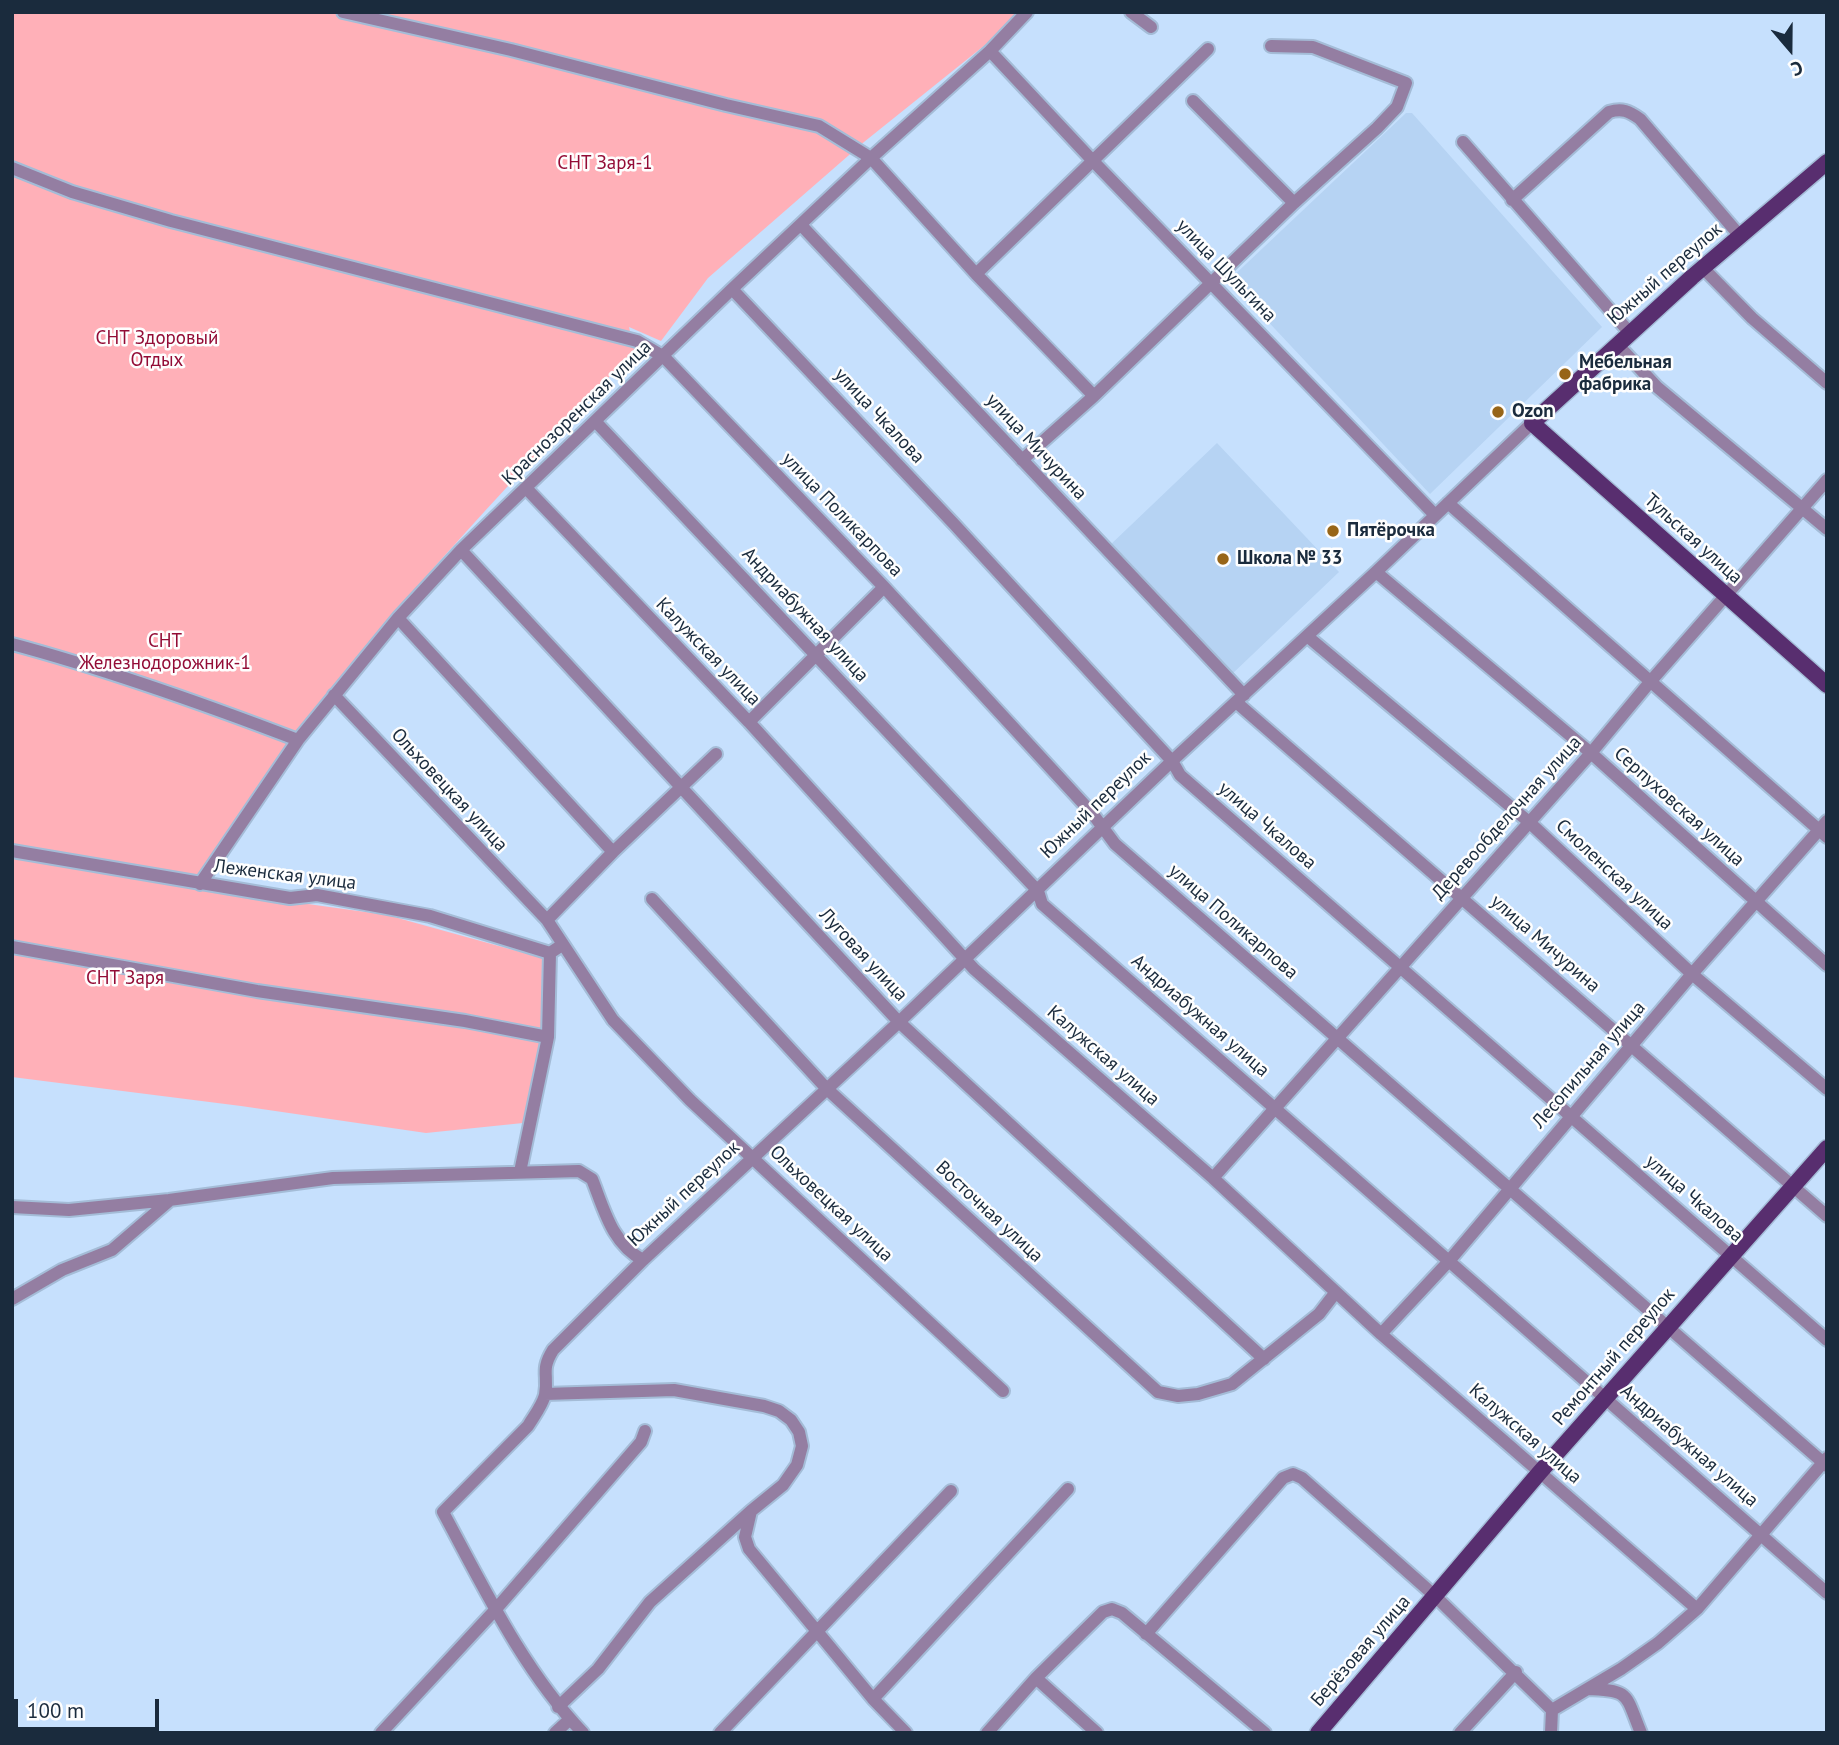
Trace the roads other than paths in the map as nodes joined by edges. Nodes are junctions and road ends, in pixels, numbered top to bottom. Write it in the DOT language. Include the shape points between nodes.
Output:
graph roads {
  1 [pos="343,12"];
  2 [pos="1027,12"];
  3 [pos="1132,12"];
  4 [pos="1151,27"];
  5 [pos="1271,46"];
  6 [pos="1208,49"];
  7 [pos="990,51"];
  8 [pos="1193,101"];
  9 [pos="1463,142"];
  10 [pos="871,158"];
  11 [pos="1091,160"];
  12 [pos="1827,162"];
  13 [pos="12,168"];
  14 [pos="1512,200"];
  15 [pos="1294,203"];
  16 [pos="801,225"];
  17 [pos="1740,236"];
  18 [pos="1703,268"];
  19 [pos="976,274"];
  20 [pos="1212,284"];
  21 [pos="732,289"];
  22 [pos="1630,332"];
  23 [pos="1617,344"];
  24 [pos="664,357"];
  25 [pos="1827,383"];
  26 [pos="1094,396"];
  27 [pos="595,421"];
  28 [pos="1532,423"];
  29 [pos="1022,460"];
  30 [pos="1827,480"];
  31 [pos="526,488"];
  32 [pos="1448,503"];
  33 [pos="1802,508"];
  34 [pos="1435,515"];
  35 [pos="1827,529"];
  36 [pos="461,550"];
  37 [pos="1377,572"];
  38 [pos="884,587"];
  39 [pos="1725,597"];
  40 [pos="398,618"];
  41 [pos="1307,636"];
  42 [pos="12,644"];
  43 [pos="817,656"];
  44 [pos="1650,682"];
  45 [pos="1827,685"];
  46 [pos="334,695"];
  47 [pos="1240,698"];
  48 [pos="749,722"];
  49 [pos="298,740"];
  50 [pos="716,754"];
  51 [pos="1591,754"];
  52 [pos="1172,761"];
  53 [pos="682,787"];
  54 [pos="1530,822"];
  55 [pos="1102,828"];
  56 [pos="1824,830"];
  57 [pos="12,851"];
  58 [pos="612,852"];
  59 [pos="200,884"];
  60 [pos="1038,891"];
  61 [pos="1462,897"];
  62 [pos="652,899"];
  63 [pos="1755,901"];
  64 [pos="547,920"];
  65 [pos="562,945"];
  66 [pos="12,947"];
  67 [pos="550,953"];
  68 [pos="965,960"];
  69 [pos="1827,965"];
  70 [pos="1401,969"];
  71 [pos="1692,974"];
  72 [pos="899,1022"];
  73 [pos="548,1037"];
  74 [pos="1339,1039"];
  75 [pos="1632,1045"];
  76 [pos="827,1089"];
  77 [pos="1827,1089"];
  78 [pos="1276,1108"];
  79 [pos="1569,1117"];
  80 [pos="1827,1148"];
  81 [pos="753,1159"];
  82 [pos="520,1172"];
  83 [pos="1213,1178"];
  84 [pos="1792,1185"];
  85 [pos="1509,1188"];
  86 [pos="169,1200"];
  87 [pos="12,1207"];
  88 [pos="1827,1216"];
  89 [pos="1731,1256"];
  90 [pos="643,1260"];
  91 [pos="1449,1261"];
  92 [pos="1336,1292"];
  93 [pos="12,1299"];
  94 [pos="1667,1327"];
  95 [pos="1381,1334"];
  96 [pos="1827,1340"];
  97 [pos="1264,1359"];
  98 [pos="1003,1391"];
  99 [pos="545,1394"];
  100 [pos="1605,1398"];
  101 [pos="645,1431"];
  102 [pos="1826,1462"];
  103 [pos="1541,1472"];
  104 [pos="1069,1489"];
  105 [pos="951,1491"];
  106 [pos="751,1511"];
  107 [pos="1760,1533"];
  108 [pos="1827,1594"];
  109 [pos="1436,1596"];
  110 [pos="496,1609"];
  111 [pos="1697,1609"];
  112 [pos="817,1631"];
  113 [pos="1146,1634"];
  114 [pos="1516,1672"];
  115 [pos="1036,1678"];
  116 [pos="1585,1689"];
  117 [pos="873,1699"];
  118 [pos="558,1707"];
  119 [pos="1552,1710"];
  120 [pos="570,1719"];
  121 [pos="381,1733"];
  122 [pos="555,1733"];
  123 [pos="583,1733"];
  124 [pos="720,1733"];
  125 [pos="906,1733"];
  126 [pos="987,1733"];
  127 [pos="1097,1733"];
  128 [pos="1265,1733"];
  129 [pos="1318,1733"];
  130 [pos="1460,1733"];
  131 [pos="1551,1733"];
  132 [pos="1641,1733"];
  1 -- 10 [label="street" via="819,126"];
  2 -- 7 [label="street, Краснозоренская улица"];
  3 -- 4 [label="street"];
  5 -- 15 [label="street" via="1313,47 1406,83 1397,107"];
  6 -- 11 [label="street"];
  7 -- 10 [label="street, Краснозоренская улица"];
  7 -- 11 [label="street, улица Шульгина"];
  8 -- 15 [label="street"];
  9 -- 14 [label="street"];
  10 -- 16 [label="street, Краснозоренская улица"];
  10 -- 19 [label="street"];
  11 -- 19 [label="street"];
  11 -- 20 [label="street, улица Шульгина"];
  12 -- 17 [label="main road, Южный переулок"];
  13 -- 24 [label="street, улица Поликарпова" via="72,192 171,221 637,341"];
  14 -- 17 [label="street" via="1609,112 1629,110"];
  14 -- 22 [label="street"];
  15 -- 20 [label="street"];
  16 -- 21 [label="street, Краснозоренская улица"];
  16 -- 29 [label="street, улица Мичурина"];
  17 -- 18 [label="main road, Южный переулок"];
  18 -- 22 [label="main road, Южный переулок"];
  18 -- 25 [label="street"];
  19 -- 26 [label="street"];
  20 -- 26 [label="street"];
  20 -- 34 [label="street, улица Шульгина"];
  21 -- 24 [label="street, Краснозоренская улица"];
  21 -- 52 [label="street, улица Чкалова"];
  22 -- 23 [label="main road, Южный переулок"];
  23 -- 28 [label="main road, Южный переулок"];
  23 -- 33 [label="street" via="1657,387"];
  24 -- 27 [label="street, Краснозоренская улица"];
  24 -- 38 [label="street, улица Поликарпова"];
  26 -- 29 [label="street"];
  27 -- 31 [label="street, Краснозоренская улица"];
  27 -- 43 [label="street, Андриабужная улица"];
  28 -- 32 [label="street, Южный переулок"];
  28 -- 39 [label="main road, Тульская улица"];
  29 -- 47 [label="street, улица Мичурина"];
  30 -- 33 [label="street, Деревообделочная улица"];
  31 -- 36 [label="street, Краснозоренская улица"];
  31 -- 48 [label="street, Калужская улица"];
  32 -- 34 [label="street, Южный переулок"];
  32 -- 44 [label="street"];
  33 -- 35 [label="street"];
  33 -- 39 [label="street, Деревообделочная улица"];
  34 -- 37 [label="street, Южный переулок"];
  36 -- 40 [label="street, Краснозоренская улица"];
  36 -- 53 [label="street, Луговая улица"];
  37 -- 41 [label="street, Южный переулок"];
  37 -- 51 [label="street, Серпуховская улица"];
  38 -- 43 [label="street"];
  38 -- 55 [label="street, улица Поликарпова"];
  39 -- 44 [label="street, Деревообделочная улица"];
  39 -- 45 [label="main road, Тульская улица"];
  40 -- 46 [label="street, Краснозоренская улица"];
  40 -- 58 [label="street"];
  41 -- 47 [label="street, Южный переулок"];
  41 -- 54 [label="street, Смоленская улица"];
  42 -- 49 [label="street" via="220,710"];
  43 -- 48 [label="street"];
  43 -- 60 [label="street, Андриабужная улица"];
  44 -- 51 [label="street, Деревообделочная улица"];
  44 -- 56 [label="street"];
  46 -- 49 [label="street, Краснозоренская улица"];
  46 -- 64 [label="street, Ольховецкая улица"];
  47 -- 52 [label="street, Южный переулок"];
  47 -- 61 [label="street, улица Мичурина"];
  48 -- 68 [label="street, Калужская улица"];
  49 -- 59 [label="street, Краснозоренская улица"];
  50 -- 53 [label="street"];
  51 -- 54 [label="street, Деревообделочная улица"];
  51 -- 63 [label="street, Серпуховская улица"];
  52 -- 55 [label="street, Южный переулок"];
  52 -- 70 [label="street, улица Чкалова" via="1180,775"];
  53 -- 58 [label="street"];
  53 -- 72 [label="street, Луговая улица"];
  54 -- 61 [label="street, Деревообделочная улица"];
  54 -- 71 [label="street, Смоленская улица"];
  55 -- 60 [label="street, Южный переулок"];
  55 -- 74 [label="street, улица Поликарпова"];
  56 -- 63 [label="street, Лесопильная улица"];
  57 -- 59 [label="street, Леженская улица"];
  58 -- 64 [label="street"];
  59 -- 67 [label="street, Леженская улица" via="289,898 317,895 430,916"];
  60 -- 68 [label="street, Южный переулок"];
  60 -- 78 [label="street, Андриабужная улица" via="1042,904"];
  61 -- 70 [label="street, Деревообделочная улица"];
  61 -- 75 [label="street, улица Мичурина"];
  62 -- 76 [label="street, Восточная улица"];
  63 -- 69 [label="street, Серпуховская улица"];
  63 -- 71 [label="street, Лесопильная улица"];
  64 -- 65 [label="street, Ольховецкая улица"];
  65 -- 67 [label="street"];
  65 -- 81 [label="street, Ольховецкая улица" via="613,1020"];
  66 -- 73 [label="street"];
  67 -- 73 [label="street"];
  68 -- 72 [label="street, Южный переулок"];
  68 -- 83 [label="street, Калужская улица"];
  70 -- 74 [label="street, Деревообделочная улица"];
  70 -- 79 [label="street, улица Чкалова"];
  71 -- 75 [label="street, Лесопильная улица"];
  71 -- 77 [label="street, Смоленская улица"];
  72 -- 76 [label="street, Южный переулок"];
  72 -- 97 [label="street, Луговая улица"];
  73 -- 82 [label="street"];
  74 -- 78 [label="street, Деревообделочная улица"];
  74 -- 85 [label="street, улица Поликарпова"];
  75 -- 79 [label="street, Лесопильная улица"];
  75 -- 84 [label="street, улица Мичурина"];
  76 -- 81 [label="street, Южный переулок"];
  76 -- 97 [label="street, Восточная улица" via="1158,1392 1198,1394 1232,1384"];
  78 -- 83 [label="street, Деревообделочная улица"];
  78 -- 91 [label="street, Андриабужная улица"];
  79 -- 85 [label="street, Лесопильная улица"];
  79 -- 89 [label="street, улица Чкалова"];
  80 -- 84 [label="main road, Ремонтный переулок"];
  81 -- 90 [label="street, Южный переулок"];
  81 -- 98 [label="street, Ольховецкая улица"];
  82 -- 86 [label="street" via="333,1178"];
  82 -- 90 [label="street" via="579,1171 592,1179 622,1246"];
  83 -- 92 [label="street, Калужская улица"];
  84 -- 88 [label="street, улица Мичурина"];
  84 -- 89 [label="main road, Ремонтный переулок"];
  85 -- 91 [label="street, Лесопильная улица"];
  85 -- 94 [label="street, улица Поликарпова"];
  86 -- 87 [label="street" via="69,1210"];
  86 -- 93 [label="street" via="112,1250 62,1270"];
  89 -- 94 [label="main road, Ремонтный переулок"];
  89 -- 96 [label="street, улица Чкалова"];
  90 -- 99 [label="street, Южный переулок" via="553,1350 544,1367"];
  91 -- 95 [label="street, Лесопильная улица"];
  91 -- 100 [label="street, Андриабужная улица"];
  92 -- 95 [label="street, Калужская улица"];
  92 -- 97 [label="street, Восточная улица" via="1319,1314"];
  94 -- 100 [label="main road, Ремонтный переулок"];
  94 -- 102 [label="street, улица Поликарпова"];
  95 -- 103 [label="street, Калужская улица"];
  99 -- 106 [label="street" via="674,1390 779,1411 799,1432 802,1446 797,1465 783,1485"];
  99 -- 110 [label="street, Южный переулок" via="528,1426 443,1512"];
  100 -- 103 [label="main road, Ремонтный переулок"];
  100 -- 107 [label="street, Андриабужная улица"];
  101 -- 110 [label="street" via="641,1442"];
  102 -- 107 [label="street"];
  103 -- 109 [label="main road, Ремонтный переулок"];
  103 -- 111 [label="street, Калужская улица"];
  104 -- 117 [label="street"];
  105 -- 112 [label="street"];
  106 -- 112 [label="street" via="745,1537 749,1549"];
  106 -- 118 [label="street" via="650,1602 598,1669"];
  107 -- 108 [label="street, Андриабужная улица"];
  107 -- 111 [label="street"];
  109 -- 113 [label="street" via="1293,1474 1283,1478"];
  109 -- 114 [label="street"];
  109 -- 129 [label="main road, Берёзовая улица"];
  110 -- 118 [label="street"];
  110 -- 121 [label="street"];
  111 -- 116 [label="street" via="1658,1643"];
  112 -- 117 [label="street"];
  112 -- 124 [label="street"];
  113 -- 115 [label="street" via="1122,1613 1103,1612"];
  113 -- 128 [label="street"];
  114 -- 119 [label="street"];
  114 -- 130 [label="street"];
  115 -- 126 [label="street"];
  115 -- 127 [label="street"];
  116 -- 119 [label="street"];
  116 -- 132 [label="street" via="1615,1690 1624,1695"];
  117 -- 125 [label="street"];
  118 -- 120 [label="street"];
  119 -- 131 [label="street"];
  120 -- 122 [label="street"];
  120 -- 123 [label="street"];
}
